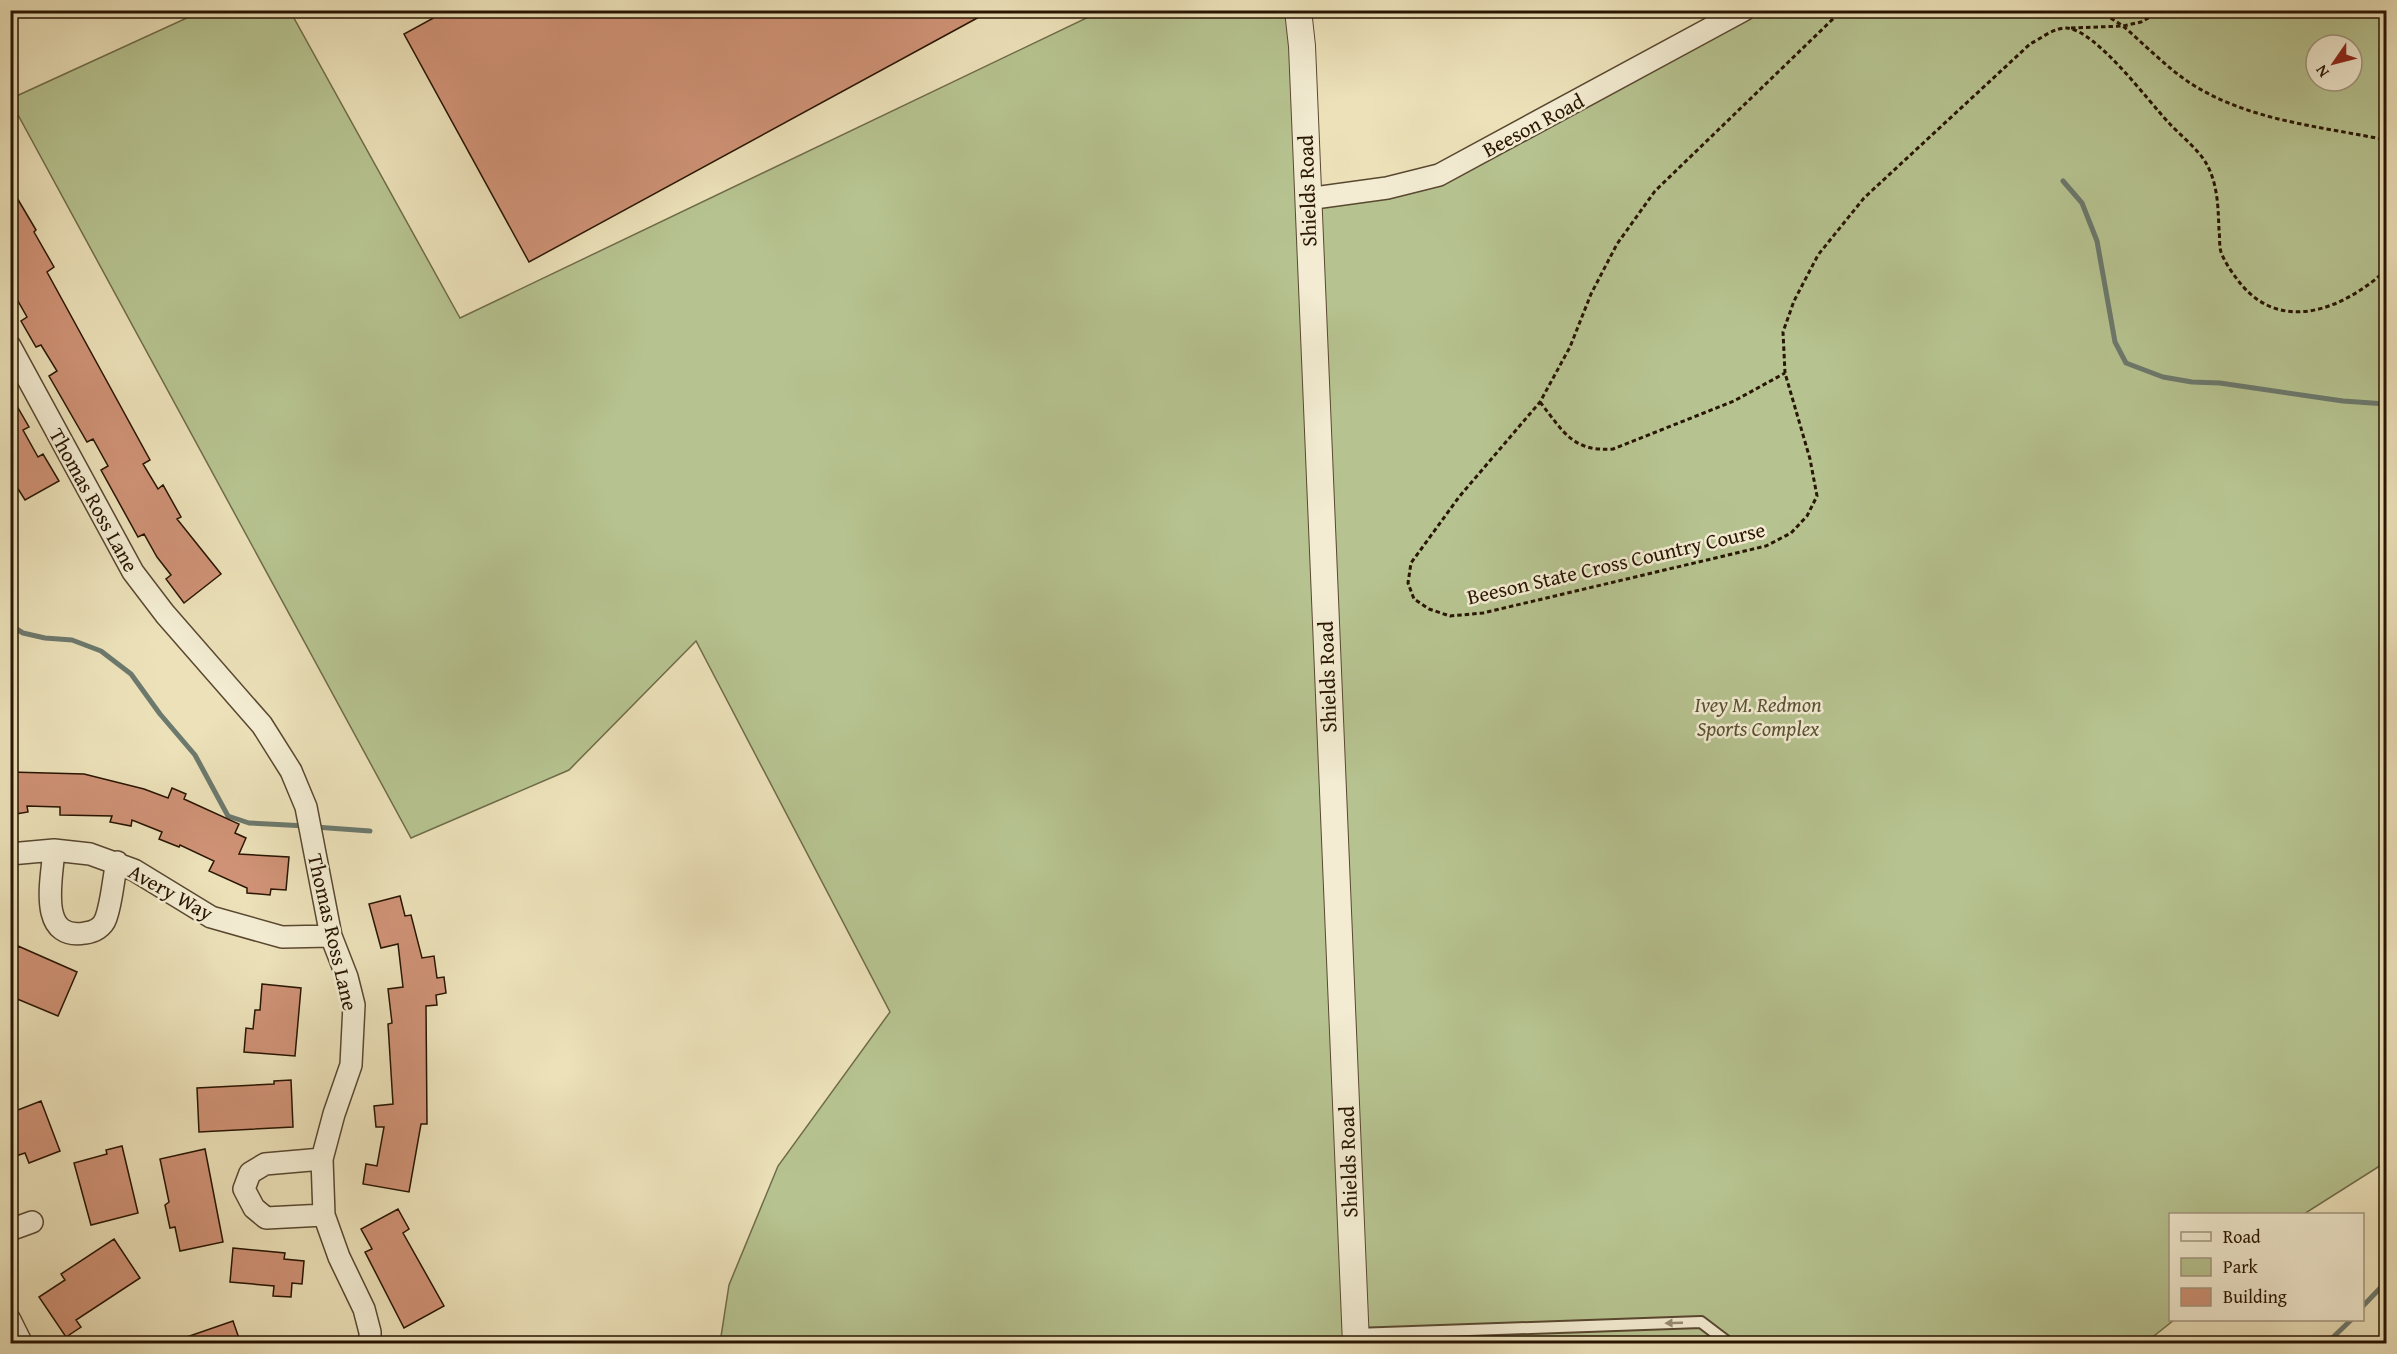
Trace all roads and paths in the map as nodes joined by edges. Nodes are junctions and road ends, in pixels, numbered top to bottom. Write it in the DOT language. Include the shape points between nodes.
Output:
graph roads {
  1 [pos="1298,10"];
  2 [pos="1744,10"];
  3 [pos="1845,10"];
  4 [pos="2098,10"];
  5 [pos="2162,10"];
  6 [pos="2123,26"];
  7 [pos="2067,28"];
  8 [pos="2386,140"];
  9 [pos="1307,199"];
  10 [pos="2386,270"];
  11 [pos="10,346"];
  12 [pos="1785,373"];
  13 [pos="1540,402"];
  14 [pos="54,850"];
  15 [pos="10,854"];
  16 [pos="117,862"];
  17 [pos="331,936"];
  18 [pos="322,1159"];
  19 [pos="324,1215"];
  20 [pos="32,1222"];
  21 [pos="10,1230"];
  22 [pos="1355,1339"];
  23 [pos="1726,1341"];
  24 [pos="370,1344"];
  1 -- 9 [label="street, Shields Road"];
  2 -- 9 [label="street, Beeson Road" via="1439,175 1388,188"];
  3 -- 13 [label="path, Beeson State Cross Country Course" via="1770,77 1655,191 1617,244"];
  4 -- 6 [label="path"];
  5 -- 6 [label="path, Beeson State Cross Country Course"];
  6 -- 7 [label="path, Beeson State Cross Country Course"];
  6 -- 8 [label="path" via="2189,82 2233,105 2278,121"];
  7 -- 10 [label="path" via="2086,36 2115,62 2205,162 2216,186 2220,251 2251,297 2278,310 2310,313 2343,301 2369,286"];
  7 -- 12 [label="path, Beeson State Cross Country Course" via="2030,44 1864,198 1818,255 1794,301 1783,332"];
  9 -- 22 [label="street, Shields Road"];
  11 -- 17 [label="street, Thomas Ross Lane" via="133,572 262,726 291,771 306,807"];
  12 -- 13 [label="path" via="1734,401 1613,449 1581,446"];
  12 -- 13 [label="path, Beeson State Cross Country Course" via="1817,496 1807,516 1791,533 1766,546 1483,613 1450,616 1429,609 1414,599 1408,583 1411,563 1459,497"];
  14 -- 15 [label="street, Avery Way"];
  14 -- 16 [label="street, Avery Way"];
  14 -- 16 [label="street" via="51,913 59,927 73,935 94,932 106,920"];
  16 -- 17 [label="street, Avery Way" via="211,917 282,937"];
  17 -- 18 [label="street, Thomas Ross Lane" via="347,977 353,1035 351,1065"];
  18 -- 19 [label="street, Thomas Ross Lane"];
  18 -- 19 [label="street" via="265,1164 250,1173 244,1189 254,1208 266,1218"];
  19 -- 24 [label="street, Thomas Ross Lane" via="364,1309"];
  20 -- 21 [label="street"];
  23 -- 22 [label="lane, one-way" via="1701,1322"];
}
